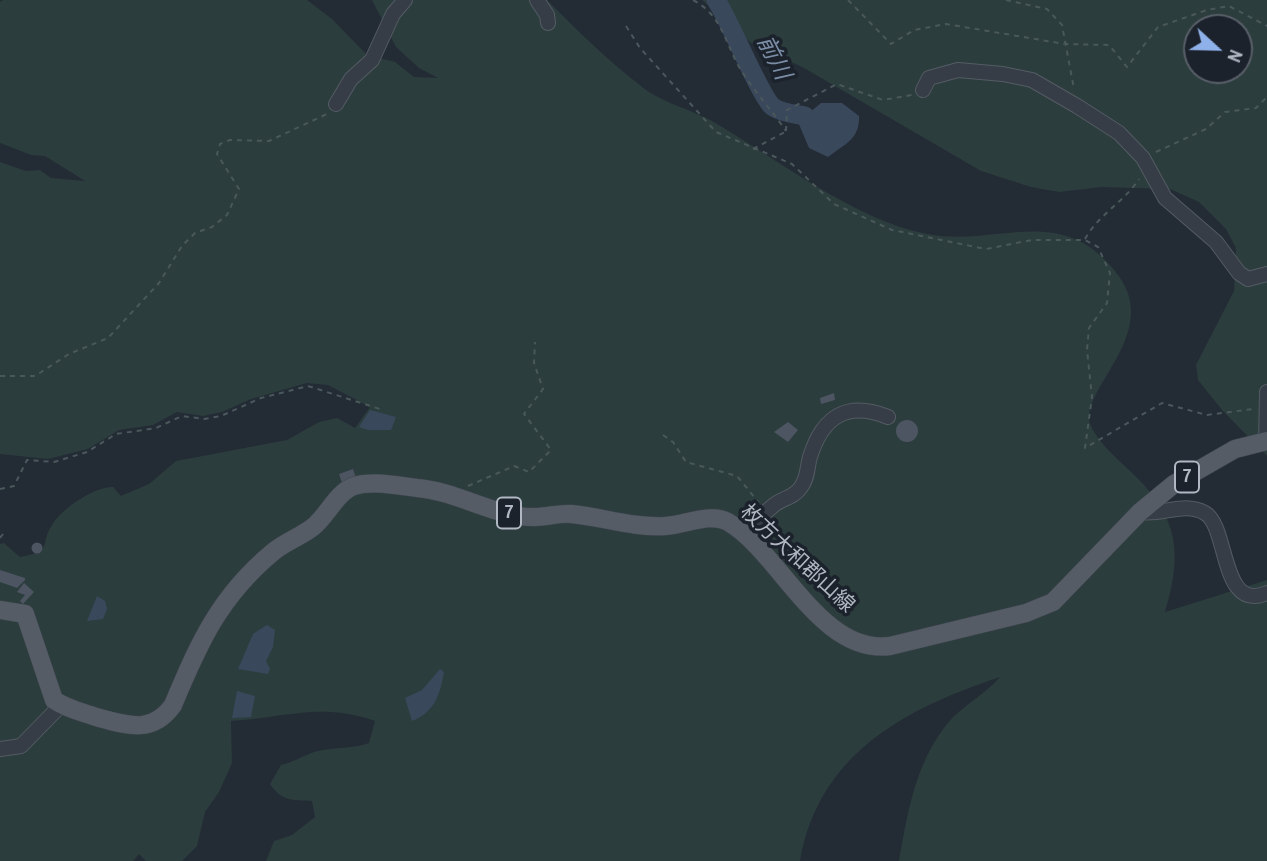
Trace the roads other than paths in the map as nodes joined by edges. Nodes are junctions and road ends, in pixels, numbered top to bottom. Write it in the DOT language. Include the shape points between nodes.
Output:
graph roads {
  1 [pos="405,0"];
  2 [pos="537,0"];
  3 [pos="548,23"];
  4 [pos="923,90"];
  5 [pos="336,104"];
  6 [pos="1267,274"];
  7 [pos="1266,400"];
  8 [pos="887,417"];
  9 [pos="1267,441"];
  10 [pos="1140,512"];
  11 [pos="743,534"];
  12 [pos="1267,593"];
  13 [pos="0,610"];
  14 [pos="61,705"];
  15 [pos="0,749"];
  1 -- 5 [label="street" via="393,14 372,60 351,79"];
  2 -- 3 [label="street"];
  4 -- 6 [label="street" via="929,78 958,70 1031,80 1119,133 1145,162 1165,198 1216,242 1239,273 1248,279"];
  7 -- 9 [label="street"];
  8 -- 11 [label="street" via="858,408 830,422 813,449 800,490 777,502"];
  9 -- 10 [label="main road, 枚方大和郡山線 / 7" via="1235,449 1174,484"];
  10 -- 11 [label="main road, 枚方大和郡山線 / 7" via="1070,587 1041,608 872,648 852,640 820,616"];
  10 -- 12 [label="street" via="1189,507 1204,513 1215,521 1224,565 1234,582 1246,593"];
  11 -- 14 [label="main road, 枚方大和郡山線 / 7" via="715,518 634,526 571,514 519,517 447,492 358,485 346,491 313,527 264,560 222,606 194,652 173,705 158,721 136,727"];
  13 -- 14 [label="main road" via="26,614 48,689"];
  14 -- 15 [label="street" via="21,746"];
}
